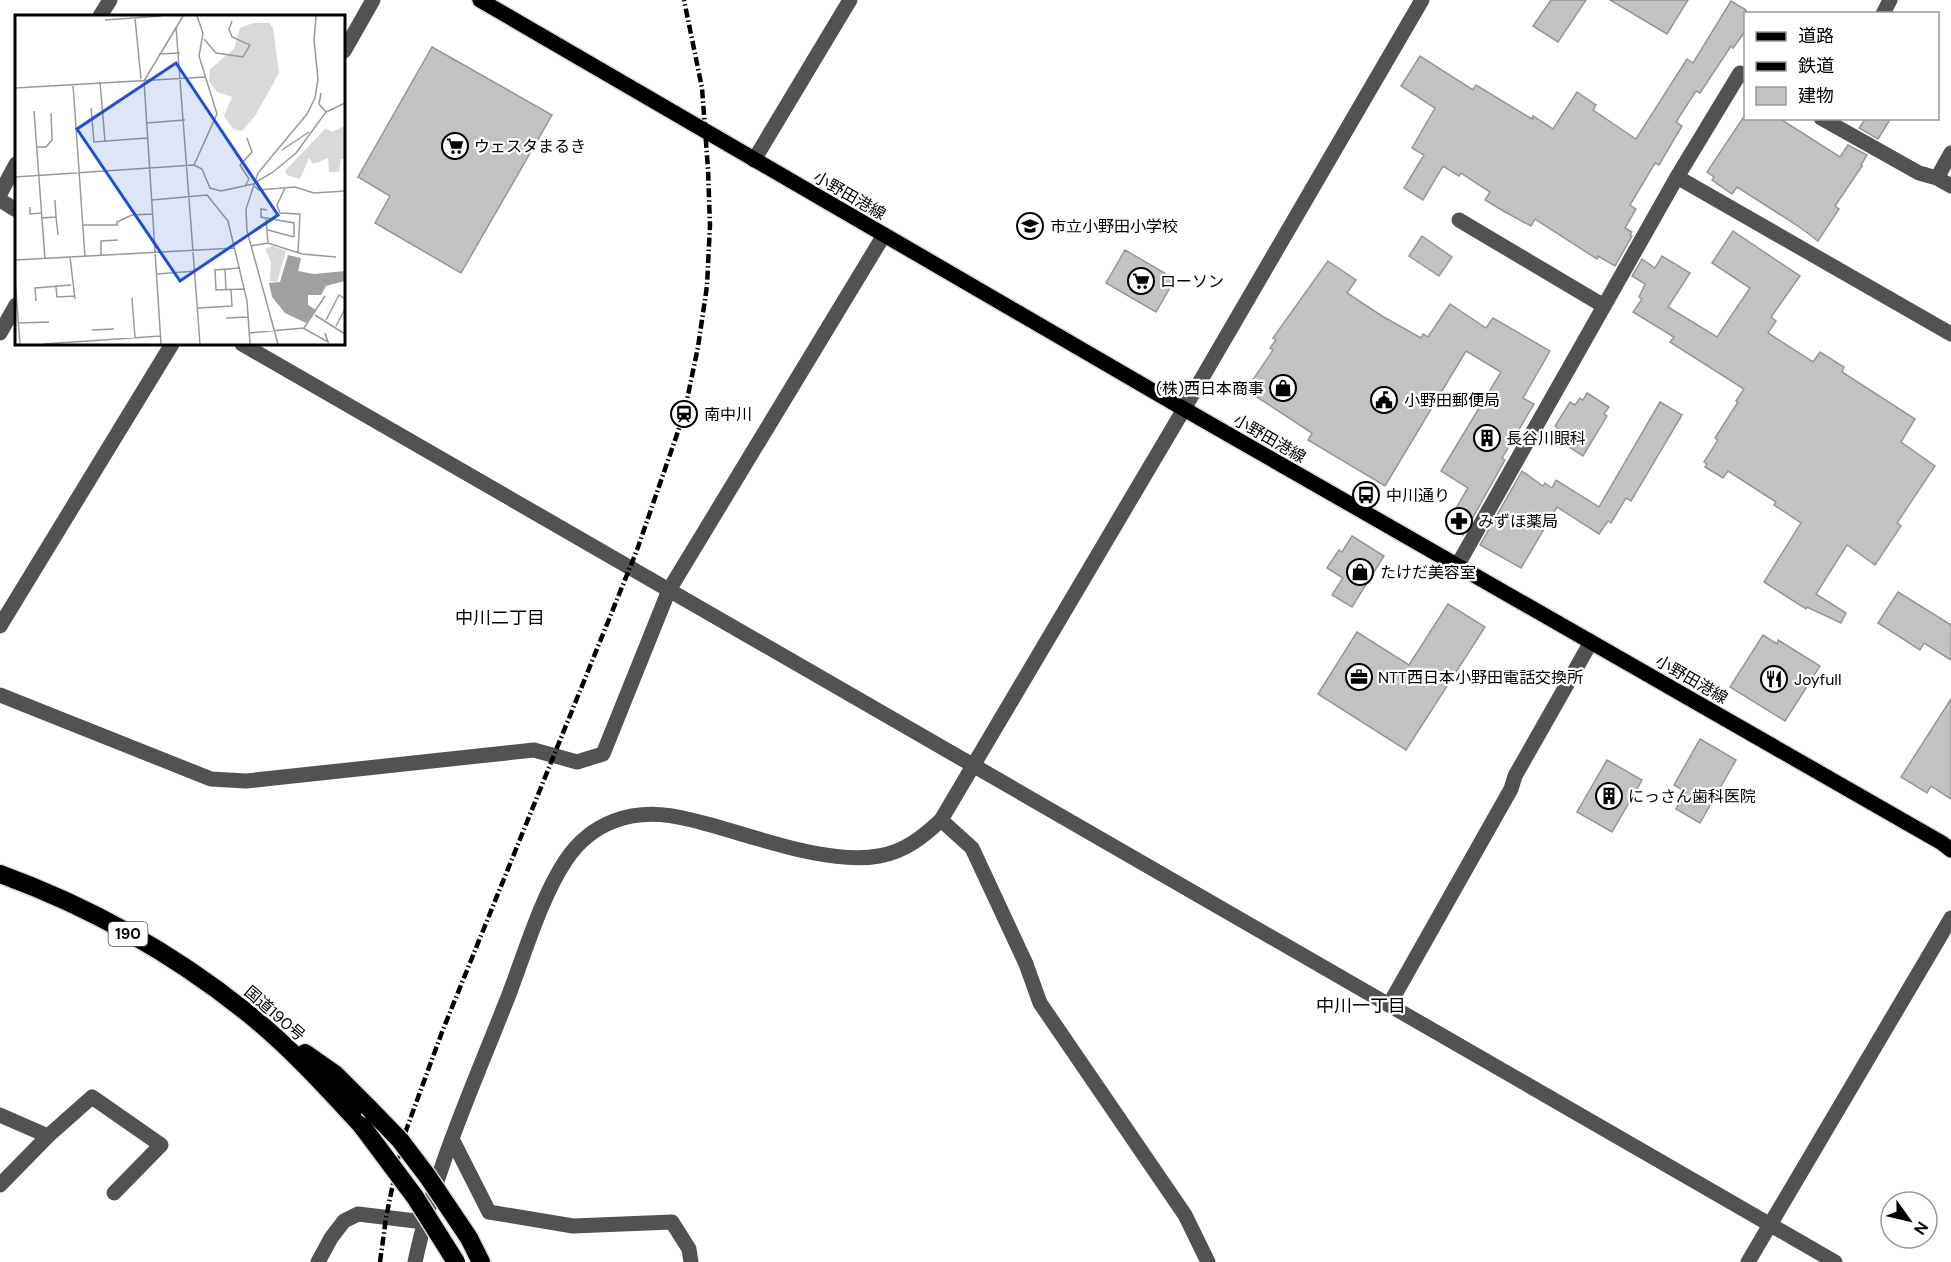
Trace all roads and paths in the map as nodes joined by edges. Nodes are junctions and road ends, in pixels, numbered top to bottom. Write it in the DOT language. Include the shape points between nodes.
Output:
graph roads {
  1 [pos="110,0"];
  2 [pos="373,0"];
  3 [pos="480,0"];
  4 [pos="850,0"];
  5 [pos="1422,0"];
  6 [pos="101,15"];
  7 [pos="345,49"];
  8 [pos="1744,75"];
  9 [pos="1825,120"];
  10 [pos="1951,153"];
  11 [pos="754,160"];
  12 [pos="15,166"];
  13 [pos="1677,177"];
  14 [pos="1937,178"];
  15 [pos="1951,186"];
  16 [pos="0,194"];
  17 [pos="0,200"];
  18 [pos="15,209"];
  19 [pos="1460,220"];
  20 [pos="884,236"];
  21 [pos="15,306"];
  22 [pos="1604,306"];
  23 [pos="1950,331"];
  24 [pos="0,333"];
  25 [pos="171,345"];
  26 [pos="244,345"];
  27 [pos="1184,409"];
  28 [pos="1457,566"];
  29 [pos="669,590"];
  30 [pos="0,626"];
  31 [pos="1591,642"];
  32 [pos="0,695"];
  33 [pos="974,765"];
  34 [pos="941,820"];
  35 [pos="1951,850"];
  36 [pos="0,874"];
  37 [pos="1951,918"];
  38 [pos="1389,1005"];
  39 [pos="247,1012"];
  40 [pos="0,1115"];
  41 [pos="48,1136"];
  42 [pos="452,1139"];
  43 [pos="0,1185"];
  44 [pos="114,1193"];
  45 [pos="424,1222"];
  46 [pos="1770,1224"];
  47 [pos="318,1262"];
  48 [pos="415,1262"];
  49 [pos="456,1262"];
  50 [pos="481,1262"];
  51 [pos="691,1262"];
  52 [pos="1209,1262"];
  53 [pos="1749,1262"];
  54 [pos="1835,1262"];
  1 -- 6 [label="street"];
  2 -- 7 [label="street"];
  3 -- 11 [label="main road, 小野田港線"];
  4 -- 11 [label="street"];
  5 -- 27 [label="street"];
  8 -- 13 [label="street" via="1740,73"];
  9 -- 14 [label="street"];
  10 -- 14 [label="street"];
  11 -- 20 [label="main road, 小野田港線"];
  12 -- 16 [label="street"];
  13 -- 22 [label="street"];
  13 -- 23 [label="street"];
  14 -- 15 [label="street"];
  17 -- 18 [label="street"];
  19 -- 22 [label="street"];
  20 -- 27 [label="main road, 小野田港線"];
  20 -- 29 [label="street"];
  21 -- 24 [label="street"];
  22 -- 28 [label="street"];
  25 -- 30 [label="street"];
  26 -- 29 [label="street"];
  27 -- 28 [label="main road, 小野田港線"];
  27 -- 33 [label="street"];
  28 -- 31 [label="main road, 小野田港線"];
  29 -- 32 [label="street" via="603,754 577,762 534,750 246,781 212,779"];
  29 -- 33 [label="street"];
  31 -- 35 [label="main road, 小野田港線"];
  31 -- 38 [label="street"];
  33 -- 34 [label="street"];
  33 -- 38 [label="street"];
  34 -- 42 [label="street" via="920,840 900,850 857,857 819,854 671,814 614,821 586,835 565,860 546,899"];
  34 -- 52 [label="street" via="972,848 1040,1003 1185,1215"];
  36 -- 39 [label="highway, 国道190号 / 190" via="42,889 113,925 177,962"];
  37 -- 46 [label="street"];
  38 -- 46 [label="street"];
  39 -- 49 [label="highway, 国道190号 / 190, bridge" via="308,1068 362,1126 415,1197"];
  39 -- 50 [label="highway, bridge" via="335,1074 400,1140 469,1238"];
  40 -- 41 [label="street"];
  41 -- 43 [label="street"];
  41 -- 44 [label="street" via="92,1097 161,1145"];
  42 -- 45 [label="street"];
  42 -- 51 [label="street" via="489,1212 573,1226 672,1222 689,1249"];
  45 -- 47 [label="street" via="358,1214 344,1221"];
  45 -- 48 [label="street"];
  46 -- 53 [label="street"];
  46 -- 54 [label="street"];
}
